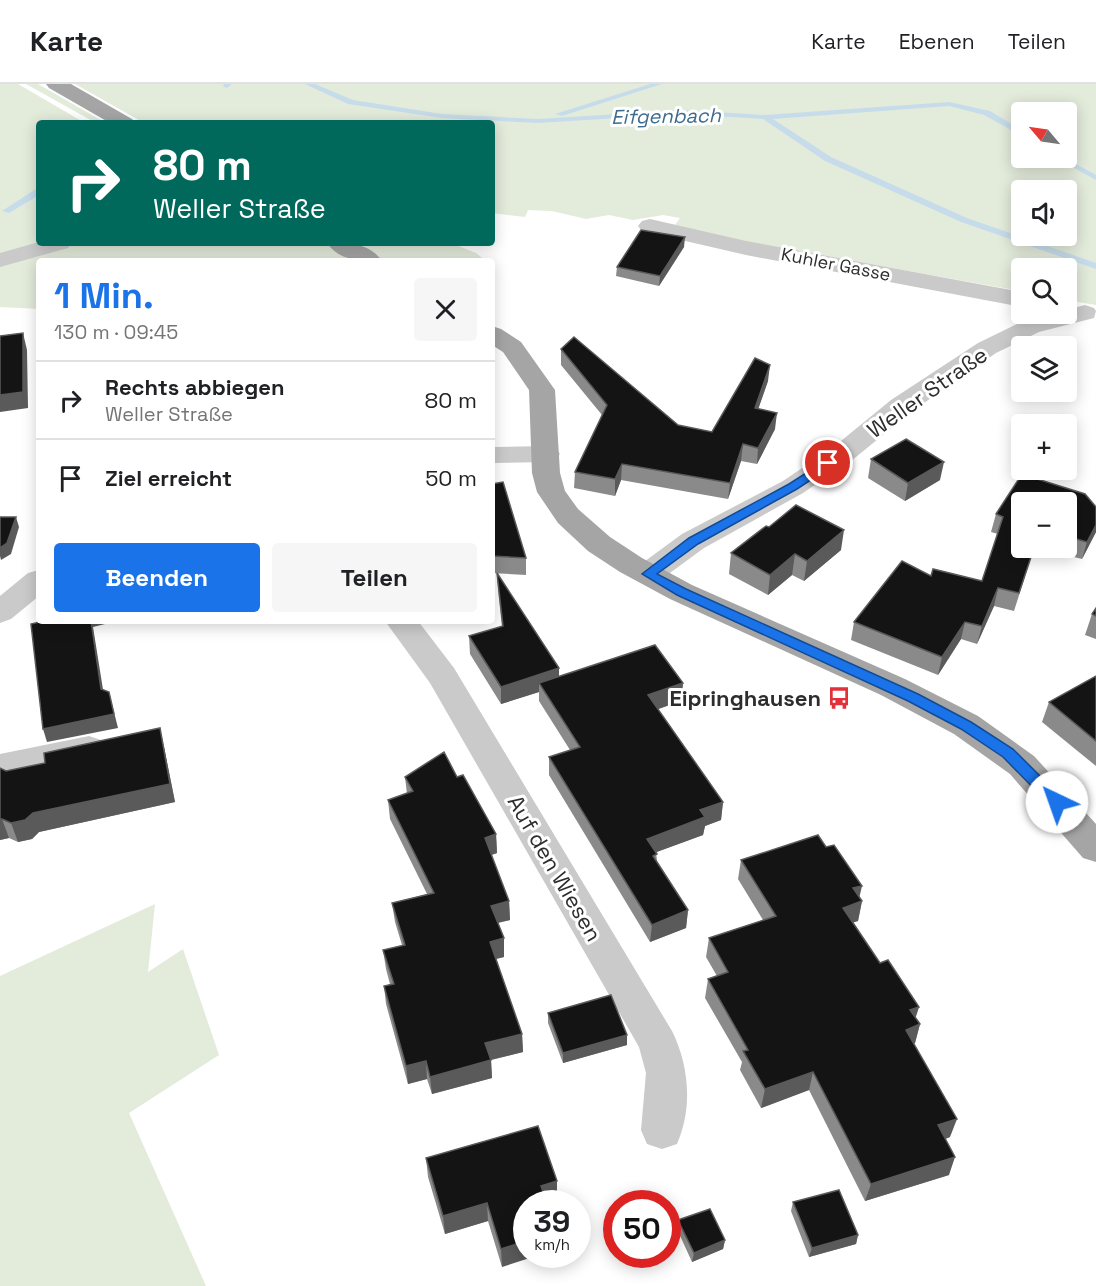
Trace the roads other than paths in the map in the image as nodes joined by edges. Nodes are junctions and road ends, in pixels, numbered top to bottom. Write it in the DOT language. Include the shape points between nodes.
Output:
graph roads {
  1 [pos="56,84"];
  2 [pos="120,120"];
  3 [pos="650,226"];
  4 [pos="50,246"];
  5 [pos="344,246"];
  6 [pos="366,258"];
  7 [pos="0,261"];
  8 [pos="1011,298"];
  9 [pos="1083,313"];
  10 [pos="495,336"];
  11 [pos="546,454"];
  12 [pos="495,455"];
  13 [pos="648,574"];
  14 [pos="36,582"];
  15 [pos="0,612"];
  16 [pos="403,624"];
  17 [pos="117,743"];
  18 [pos="0,767"];
  19 [pos="1096,848"];
  20 [pos="662,1130"];
  1 -- 2 [label="main road"];
  3 -- 8 [label="street, Kuhler Gasse"];
  4 -- 7 [label="street"];
  5 -- 6 [label="main road"];
  9 -- 13 [label="street, Weller Straße" via="1030,327 987,348 793,487 693,541"];
  10 -- 11 [label="main road" via="512,347 542,390"];
  11 -- 12 [label="street"];
  11 -- 13 [label="main road" via="548,484 568,516 599,544"];
  13 -- 19 [label="main road" via="966,725 1022,765"];
  14 -- 15 [label="street"];
  16 -- 20 [label="street, Auf den Wiesen" via="442,676 658,1043 668,1073"];
  17 -- 18 [label="street"];
}
